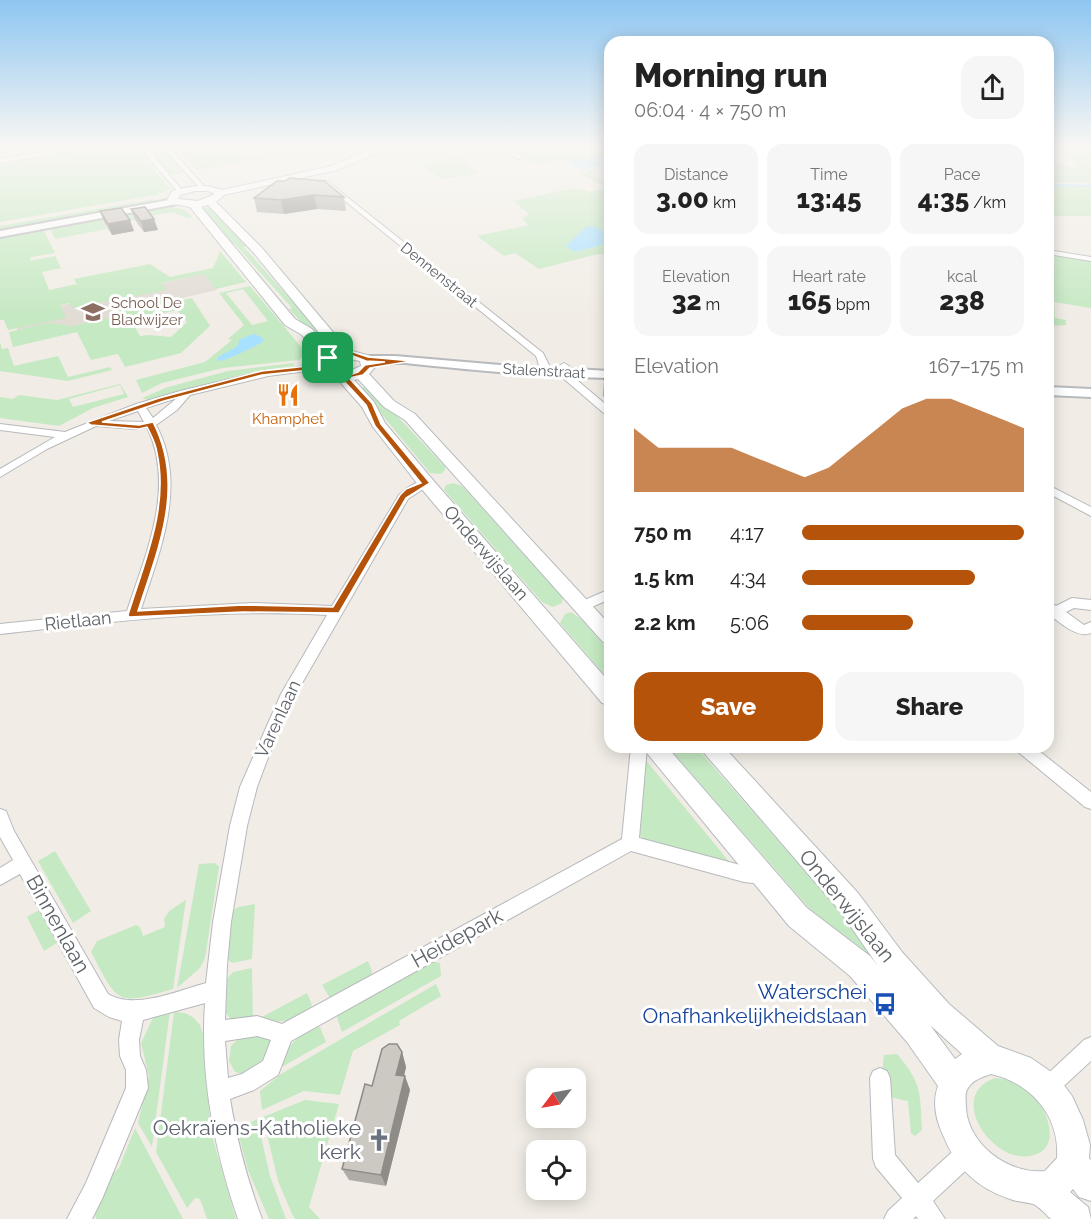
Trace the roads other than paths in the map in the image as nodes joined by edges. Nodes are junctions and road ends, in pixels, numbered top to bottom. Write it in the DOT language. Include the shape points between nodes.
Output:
graph roads {
  1 [pos="133,203"];
  2 [pos="144,203"];
  3 [pos="200,203"];
  4 [pos="212,203"];
  5 [pos="351,203"];
  6 [pos="194,204"];
  7 [pos="0,224"];
  8 [pos="0,234"];
  9 [pos="1054,253"];
  10 [pos="1091,259"];
  11 [pos="344,354"];
  12 [pos="324,363"];
  13 [pos="604,367"];
  14 [pos="360,369"];
  15 [pos="543,369"];
  16 [pos="564,369"];
  17 [pos="604,374"];
  18 [pos="1054,391"];
  19 [pos="184,393"];
  20 [pos="1091,393"];
  21 [pos="1054,398"];
  22 [pos="1091,400"];
  23 [pos="140,406"];
  24 [pos="604,407"];
  25 [pos="91,423"];
  26 [pos="150,424"];
  27 [pos="0,427"];
  28 [pos="63,435"];
  29 [pos="0,474"];
  30 [pos="426,483"];
  31 [pos="1054,491"];
  32 [pos="1091,512"];
  33 [pos="604,597"];
  34 [pos="587,604"];
  35 [pos="1091,605"];
  36 [pos="1054,609"];
  37 [pos="336,611"];
  38 [pos="1054,611"];
  39 [pos="132,615"];
  40 [pos="1091,627"];
  41 [pos="604,628"];
  42 [pos="0,629"];
  43 [pos="604,690"];
  44 [pos="638,753"];
  45 [pos="658,753"];
  46 [pos="715,753"];
  47 [pos="1030,753"];
  48 [pos="1091,802"];
  49 [pos="0,816"];
  50 [pos="630,843"];
  51 [pos="24,863"];
  52 [pos="762,876"];
  53 [pos="0,878"];
  54 [pos="215,991"];
  55 [pos="134,1012"];
  56 [pos="215,1032"];
  57 [pos="283,1034"];
  58 [pos="1091,1047"];
  59 [pos="991,1059"];
  60 [pos="880,1078"];
  61 [pos="953,1081"];
  62 [pos="1047,1088"];
  63 [pos="218,1092"];
  64 [pos="969,1152"];
  65 [pos="1082,1174"];
  66 [pos="1041,1189"];
  67 [pos="917,1200"];
  68 [pos="79,1219"];
  69 [pos="250,1219"];
  70 [pos="896,1219"];
  71 [pos="933,1219"];
  72 [pos="1076,1219"];
  1 -- 7 [label="street"];
  2 -- 8 [label="street"];
  3 -- 6 [label="main road"];
  4 -- 11 [label="main road" via="258,250"];
  5 -- 15 [label="street, Dennenstraat" via="540,355"];
  6 -- 12 [label="main road, Onderwijslaan" via="290,322 307,332"];
  9 -- 10 [label="street"];
  11 -- 12 [label="main road"];
  11 -- 14 [label="main road" via="353,354"];
  12 -- 14 [label="main road, Onderwijslaan" via="324,374 329,376"];
  12 -- 19 [label="street"];
  13 -- 16 [label="street, Stalenstraat"];
  14 -- 15 [label="street, Stalenstraat" via="409,361"];
  14 -- 30 [label="main road, Onderwijslaan" via="378,424"];
  14 -- 34 [label="main road, Onderwijslaan" via="389,404 410,417"];
  15 -- 16 [label="street, Stalenstraat"];
  16 -- 17 [label="street, Stalenstraat"];
  16 -- 24 [label="street"];
  18 -- 20 [label="street"];
  19 -- 23 [label="street"];
  19 -- 26 [label="street" via="177,406 159,422"];
  21 -- 22 [label="street"];
  23 -- 25 [label="street"];
  23 -- 26 [label="street"];
  25 -- 26 [label="street" via="139,427"];
  25 -- 28 [label="street"];
  26 -- 39 [label="street" via="161,453 165,501"];
  27 -- 28 [label="street"];
  28 -- 29 [label="street"];
  30 -- 37 [label="street, Varenlaan" via="403,497"];
  30 -- 43 [label="main road, Onderwijslaan"];
  31 -- 32 [label="street"];
  33 -- 34 [label="street"];
  34 -- 41 [label="main road, Onderwijslaan"];
  35 -- 36 [label="street" via="1072,603"];
  37 -- 39 [label="street, Rietlaan" via="243,609"];
  37 -- 54 [label="street, Varenlaan" via="278,713 252,776 223,906"];
  38 -- 40 [label="street" via="1084,631"];
  39 -- 42 [label="street, Rietlaan"];
  44 -- 50 [label="street"];
  45 -- 52 [label="main road, Onderwijslaan"];
  46 -- 59 [label="main road, Onderwijslaan" via="849,902 892,962 939,1014"];
  47 -- 48 [label="street"];
  49 -- 51 [label="street, Binnenlaan"];
  50 -- 52 [label="street"];
  50 -- 57 [label="street, Heidepark"];
  51 -- 53 [label="street"];
  51 -- 55 [label="street, Binnenlaan" via="101,1001 116,1010"];
  52 -- 61 [label="main road, Onderwijslaan" via="798,917 860,966"];
  54 -- 55 [label="street"];
  54 -- 56 [label="street"];
  55 -- 68 [label="street" via="129,1048 136,1070 136,1089"];
  56 -- 57 [label="street" via="257,1026"];
  56 -- 63 [label="street"];
  57 -- 63 [label="street" via="271,1068 247,1083"];
  58 -- 62 [label="street"];
  59 -- 61 [label="main road" via="975,1061"];
  59 -- 62 [label="main road, Onderwijslaan" via="1020,1068"];
  60 -- 67 [label="street" via="884,1159"];
  61 -- 64 [label="main road" via="949,1102 955,1127"];
  62 -- 65 [label="main road, Onderwijslaan" via="1064,1112"];
  63 -- 69 [label="street" via="226,1146"];
  64 -- 66 [label="main road" via="991,1174 1016,1187"];
  64 -- 67 [label="street"];
  65 -- 66 [label="main road, Onderwijslaan" via="1066,1175"];
  66 -- 72 [label="main road"];
  67 -- 70 [label="street"];
  67 -- 71 [label="street"];
}
